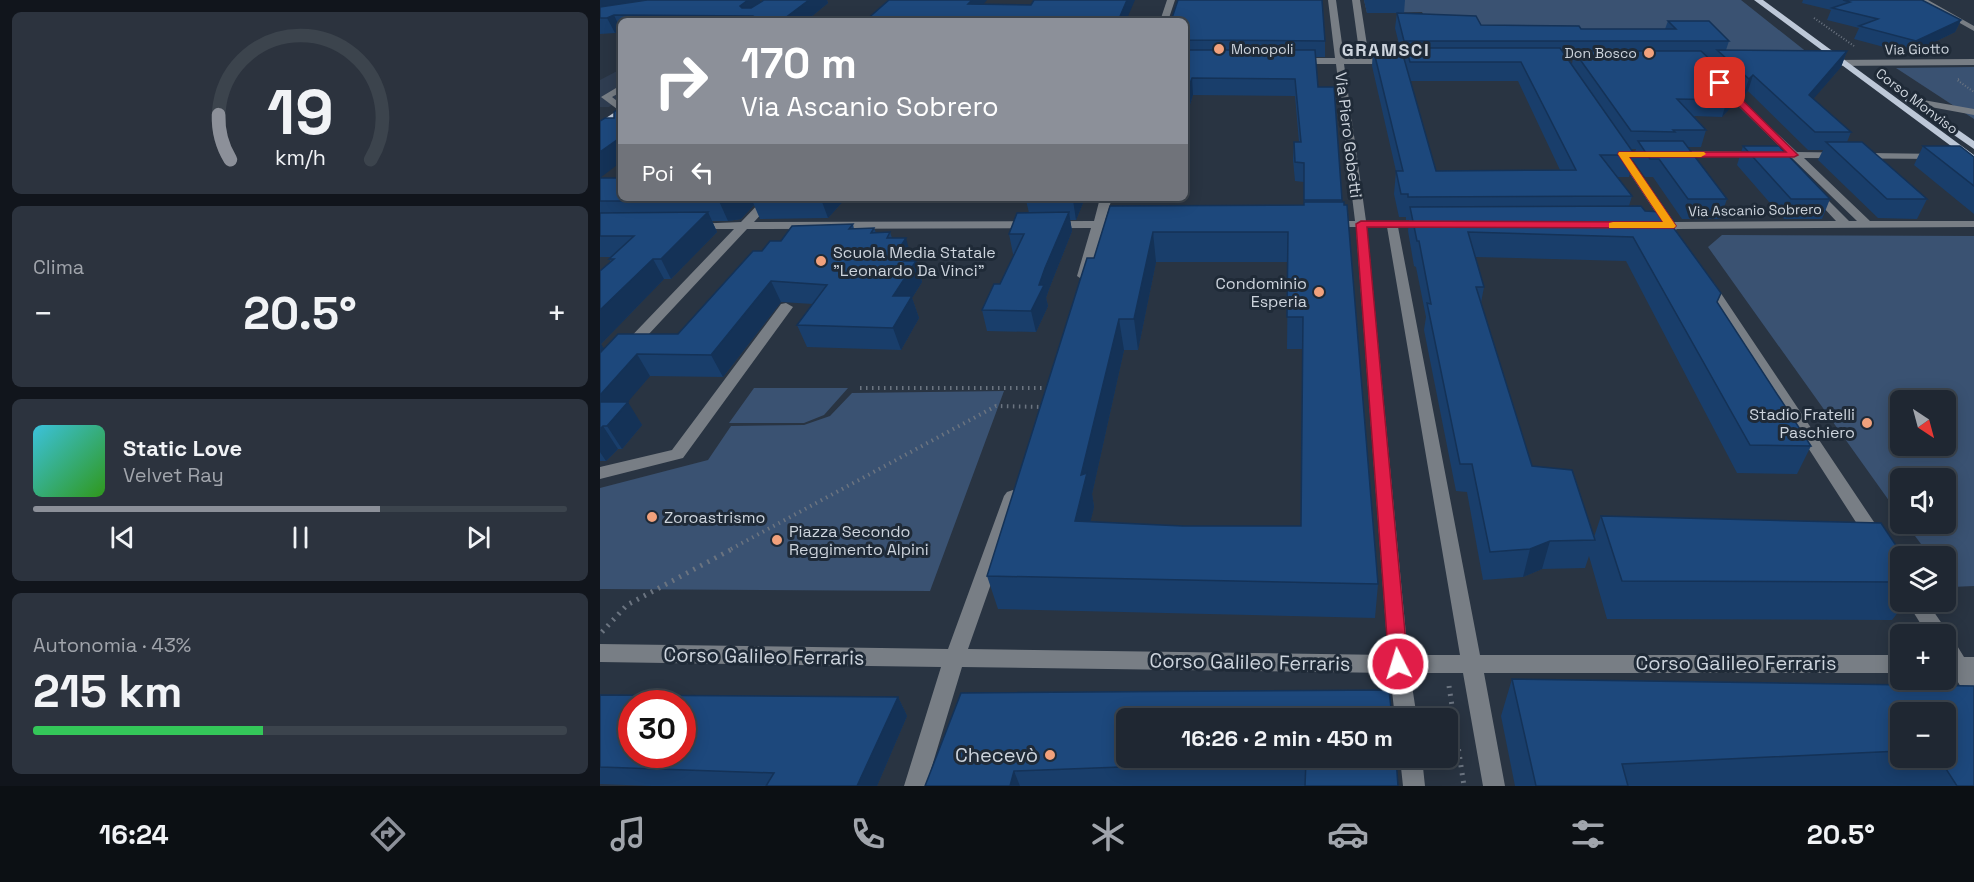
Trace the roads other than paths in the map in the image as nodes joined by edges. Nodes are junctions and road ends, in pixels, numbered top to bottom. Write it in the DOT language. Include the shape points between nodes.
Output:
graph roads {
  1 [pos="1171,0"];
  2 [pos="1332,0"];
  3 [pos="1356,0"];
  4 [pos="1758,0"];
  5 [pos="1773,0"];
  6 [pos="1923,0"];
  7 [pos="1165,18"];
  8 [pos="1810,27"];
  9 [pos="1974,29"];
  10 [pos="1845,58"];
  11 [pos="1280,61"];
  12 [pos="1340,61"];
  13 [pos="1365,61"];
  14 [pos="1399,61"];
  15 [pos="1974,62"];
  16 [pos="1821,63"];
  17 [pos="1861,63"];
  18 [pos="1713,75"];
  19 [pos="1713,89"];
  20 [pos="618,90"];
  21 [pos="1912,101"];
  22 [pos="618,107"];
  23 [pos="618,112"];
  24 [pos="1974,112"];
  25 [pos="600,126"];
  26 [pos="600,131"];
  27 [pos="614,131"];
  28 [pos="1974,146"];
  29 [pos="1624,151"];
  30 [pos="1665,154"];
  31 [pos="1779,154"];
  32 [pos="1794,155"];
  33 [pos="1971,158"];
  34 [pos="767,201"];
  35 [pos="1105,201"];
  36 [pos="1143,224"];
  37 [pos="1319,224"];
  38 [pos="1361,224"];
  39 [pos="1392,224"];
  40 [pos="1845,224"];
  41 [pos="1866,224"];
  42 [pos="1974,224"];
  43 [pos="1098,225"];
  44 [pos="1437,225"];
  45 [pos="1637,225"];
  46 [pos="679,226"];
  47 [pos="744,226"];
  48 [pos="1675,231"];
  49 [pos="1698,267"];
  50 [pos="1079,290"];
  51 [pos="786,307"];
  52 [pos="600,378"];
  53 [pos="600,473"];
  54 [pos="1019,477"];
  55 [pos="1887,557"];
  56 [pos="600,653"];
  57 [pos="954,659"];
  58 [pos="1470,663"];
  59 [pos="1398,664"];
  60 [pos="1890,664"];
  61 [pos="1959,666"];
  62 [pos="1974,690"];
  63 [pos="1405,708"];
  64 [pos="1412,768"];
  65 [pos="915,786"];
  66 [pos="1414,786"];
  67 [pos="1494,786"];
  1 -- 7 [label="street"];
  2 -- 12 [label="street, Via Piero Gobetti"];
  3 -- 13 [label="street, Via Piero Gobetti"];
  4 -- 10 [label="main road, Corso Monviso"];
  5 -- 8 [label="main road"];
  6 -- 9 [label="street"];
  10 -- 16 [label="street, Via Giotto"];
  10 -- 17 [label="street, Via Giotto"];
  10 -- 33 [label="main road, Corso Monviso"];
  11 -- 12 [label="street"];
  12 -- 13 [label="street"];
  12 -- 38 [label="street, Via Piero Gobetti"];
  13 -- 14 [label="street"];
  15 -- 17 [label="street, Via Giotto"];
  17 -- 21 [label="main road, Corso Monviso"];
  18 -- 32 [label="street"];
  19 -- 31 [label="street"];
  20 -- 22 [label="street" via="606,97"];
  21 -- 24 [label="street"];
  21 -- 28 [label="main road, Corso Monviso"];
  23 -- 25 [label="main road"];
  26 -- 27 [label="street"];
  29 -- 48 [label="street"];
  30 -- 31 [label="street"];
  31 -- 32 [label="street"];
  31 -- 40 [label="street"];
  32 -- 33 [label="street"];
  32 -- 41 [label="street"];
  34 -- 47 [label="street"];
  35 -- 43 [label="street"];
  36 -- 43 [label="street"];
  37 -- 38 [label="street"];
  38 -- 39 [label="street"];
  38 -- 59 [label="street, Via Piero Gobetti"];
  39 -- 44 [label="street"];
  39 -- 58 [label="street"];
  40 -- 41 [label="street, Via Ascanio Sobrero"];
  40 -- 48 [label="street, Via Ascanio Sobrero"];
  41 -- 42 [label="street, Via Ascanio Sobrero"];
  43 -- 47 [label="street"];
  43 -- 50 [label="street"];
  45 -- 48 [label="street, Via Ascanio Sobrero"];
  46 -- 47 [label="street"];
  47 -- 52 [label="street"];
  49 -- 55 [label="street"];
  51 -- 53 [label="street" via="677,454"];
  54 -- 57 [label="street"];
  56 -- 57 [label="street, Corso Galileo Ferraris"];
  57 -- 59 [label="street, Corso Galileo Ferraris"];
  57 -- 65 [label="street"];
  58 -- 59 [label="street, Corso Galileo Ferraris"];
  58 -- 60 [label="street, Corso Galileo Ferraris"];
  58 -- 67 [label="street"];
  59 -- 63 [label="street, Via Piero Gobetti"];
  61 -- 62 [label="street"];
  64 -- 66 [label="street"];
}
